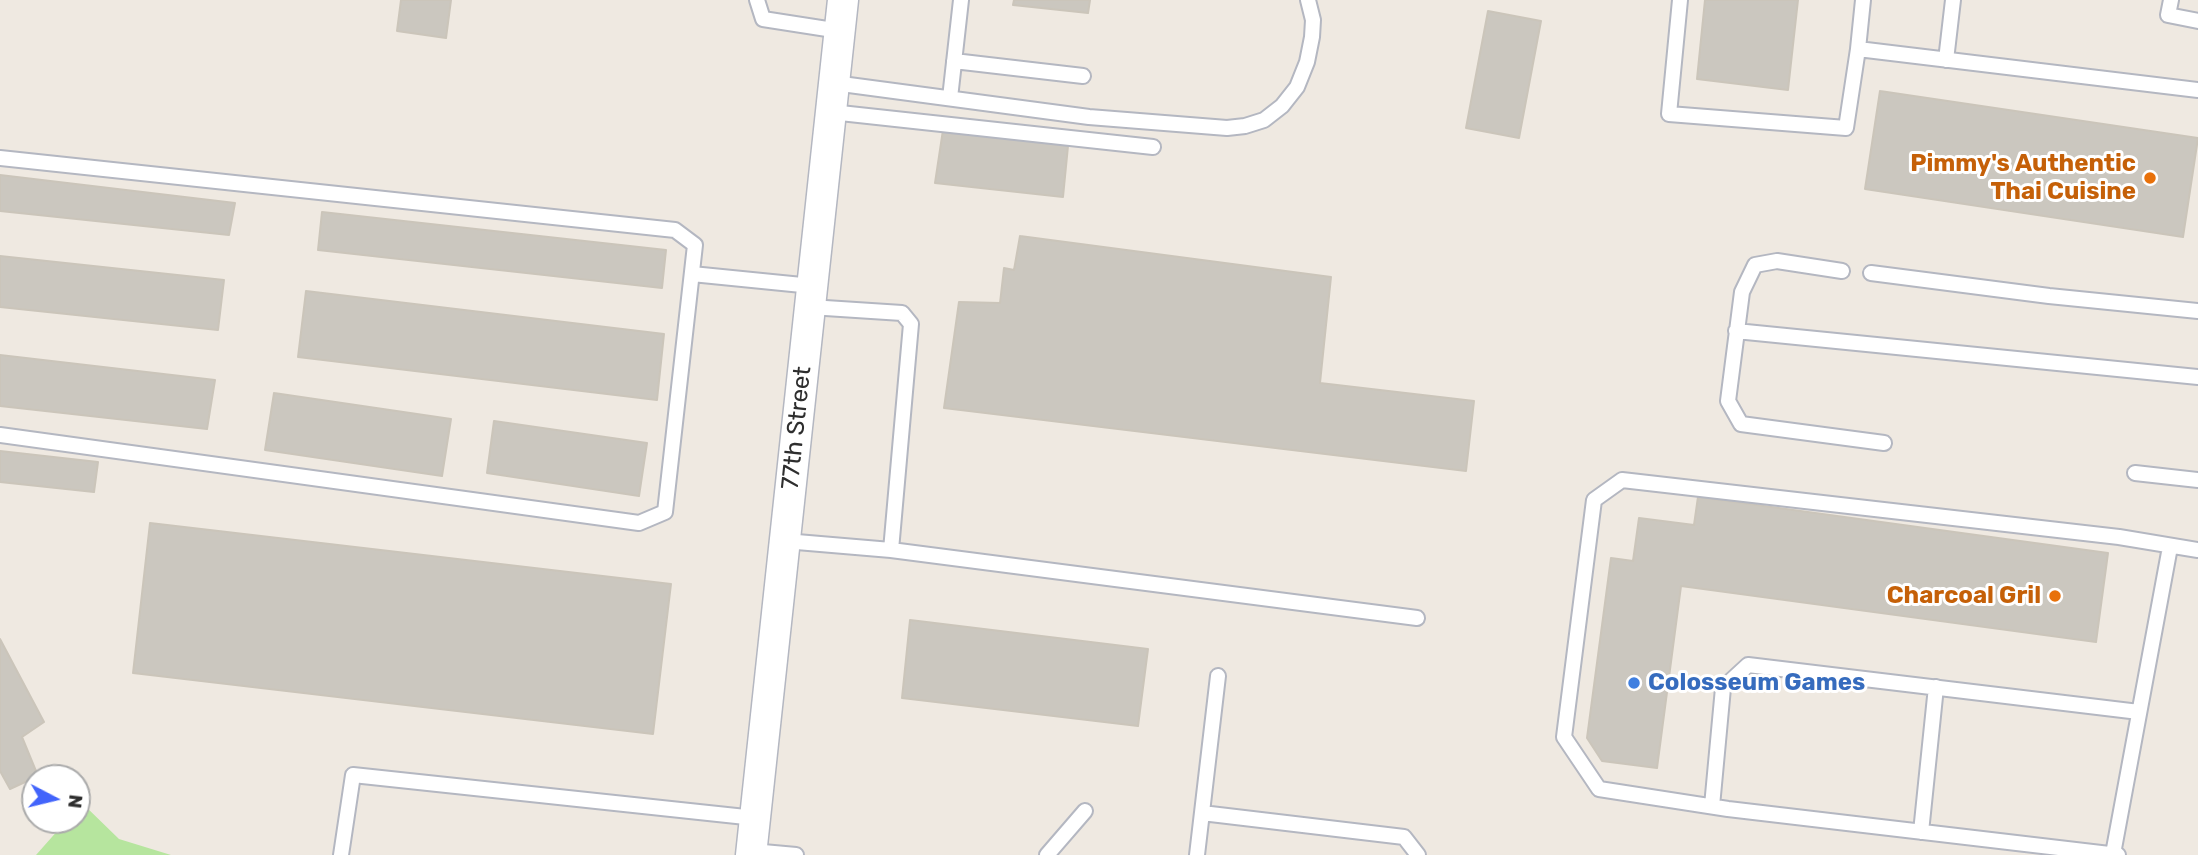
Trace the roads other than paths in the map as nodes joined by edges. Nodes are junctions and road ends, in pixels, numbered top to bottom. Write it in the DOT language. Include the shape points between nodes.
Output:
graph roads {
  1 [pos="757,0"];
  2 [pos="843,0"];
  3 [pos="961,0"];
  4 [pos="1308,0"];
  5 [pos="1680,0"];
  6 [pos="1863,0"];
  7 [pos="1953,0"];
  8 [pos="2171,0"];
  9 [pos="2198,21"];
  10 [pos="840,31"];
  11 [pos="1858,49"];
  12 [pos="1946,60"];
  13 [pos="954,61"];
  14 [pos="1083,76"];
  15 [pos="2198,90"];
  16 [pos="832,97"];
  17 [pos="950,98"];
  18 [pos="1153,147"];
  19 [pos="0,158"];
  20 [pos="1842,271"];
  21 [pos="1871,273"];
  22 [pos="692,274"];
  23 [pos="811,296"];
  24 [pos="2198,311"];
  25 [pos="1736,331"];
  26 [pos="2198,377"];
  27 [pos="0,435"];
  28 [pos="1884,443"];
  29 [pos="2135,473"];
  30 [pos="2198,480"];
  31 [pos="785,541"];
  32 [pos="2169,547"];
  33 [pos="891,550"];
  34 [pos="2198,551"];
  35 [pos="1417,618"];
  36 [pos="1218,676"];
  37 [pos="1936,687"];
  38 [pos="2139,712"];
  39 [pos="1712,806"];
  40 [pos="1084,811"];
  41 [pos="1202,813"];
  42 [pos="755,818"];
  43 [pos="1921,832"];
  44 [pos="751,853"];
  45 [pos="341,855"];
  46 [pos="796,855"];
  47 [pos="1046,855"];
  48 [pos="1197,855"];
  49 [pos="1418,855"];
  50 [pos="2115,855"];
  1 -- 10 [label="lane" via="763,19"];
  2 -- 10 [label="street, 77th Street"];
  3 -- 13 [label="lane"];
  4 -- 17 [label="lane" via="1312,37 1297,87 1264,120 1245,126 1089,117"];
  5 -- 11 [label="lane" via="1669,114 1846,128"];
  6 -- 11 [label="lane"];
  7 -- 12 [label="lane"];
  8 -- 9 [label="lane" via="2168,15"];
  10 -- 16 [label="street, 77th Street"];
  11 -- 12 [label="lane"];
  12 -- 15 [label="lane"];
  13 -- 14 [label="lane"];
  13 -- 17 [label="lane"];
  16 -- 17 [label="lane"];
  16 -- 18 [label="lane"];
  16 -- 23 [label="street, 77th Street"];
  19 -- 22 [label="lane" via="675,230 695,245"];
  20 -- 25 [label="lane" via="1777,261 1755,265 1742,292"];
  21 -- 24 [label="lane"];
  22 -- 23 [label="lane"];
  22 -- 27 [label="lane" via="665,512 639,523"];
  23 -- 31 [label="street, 77th Street"];
  23 -- 33 [label="lane" via="902,313 911,324"];
  25 -- 26 [label="lane"];
  25 -- 28 [label="lane" via="1728,401 1741,424"];
  29 -- 30 [label="lane"];
  31 -- 33 [label="lane"];
  31 -- 42 [label="street, 77th Street"];
  32 -- 34 [label="lane"];
  32 -- 38 [label="lane"];
  32 -- 39 [label="lane" via="2119,537 1622,480 1594,500 1564,737 1599,789"];
  33 -- 35 [label="lane"];
  36 -- 41 [label="lane"];
  37 -- 38 [label="lane"];
  37 -- 39 [label="lane" via="1748,665 1723,688"];
  37 -- 43 [label="lane"];
  38 -- 50 [label="lane"];
  39 -- 43 [label="lane"];
  40 -- 47 [label="lane"];
  41 -- 48 [label="lane"];
  41 -- 49 [label="lane" via="1404,837"];
  42 -- 44 [label="street, 77th Street"];
  42 -- 45 [label="lane" via="353,775"];
  43 -- 50 [label="lane"];
  44 -- 46 [label="lane"];
}
